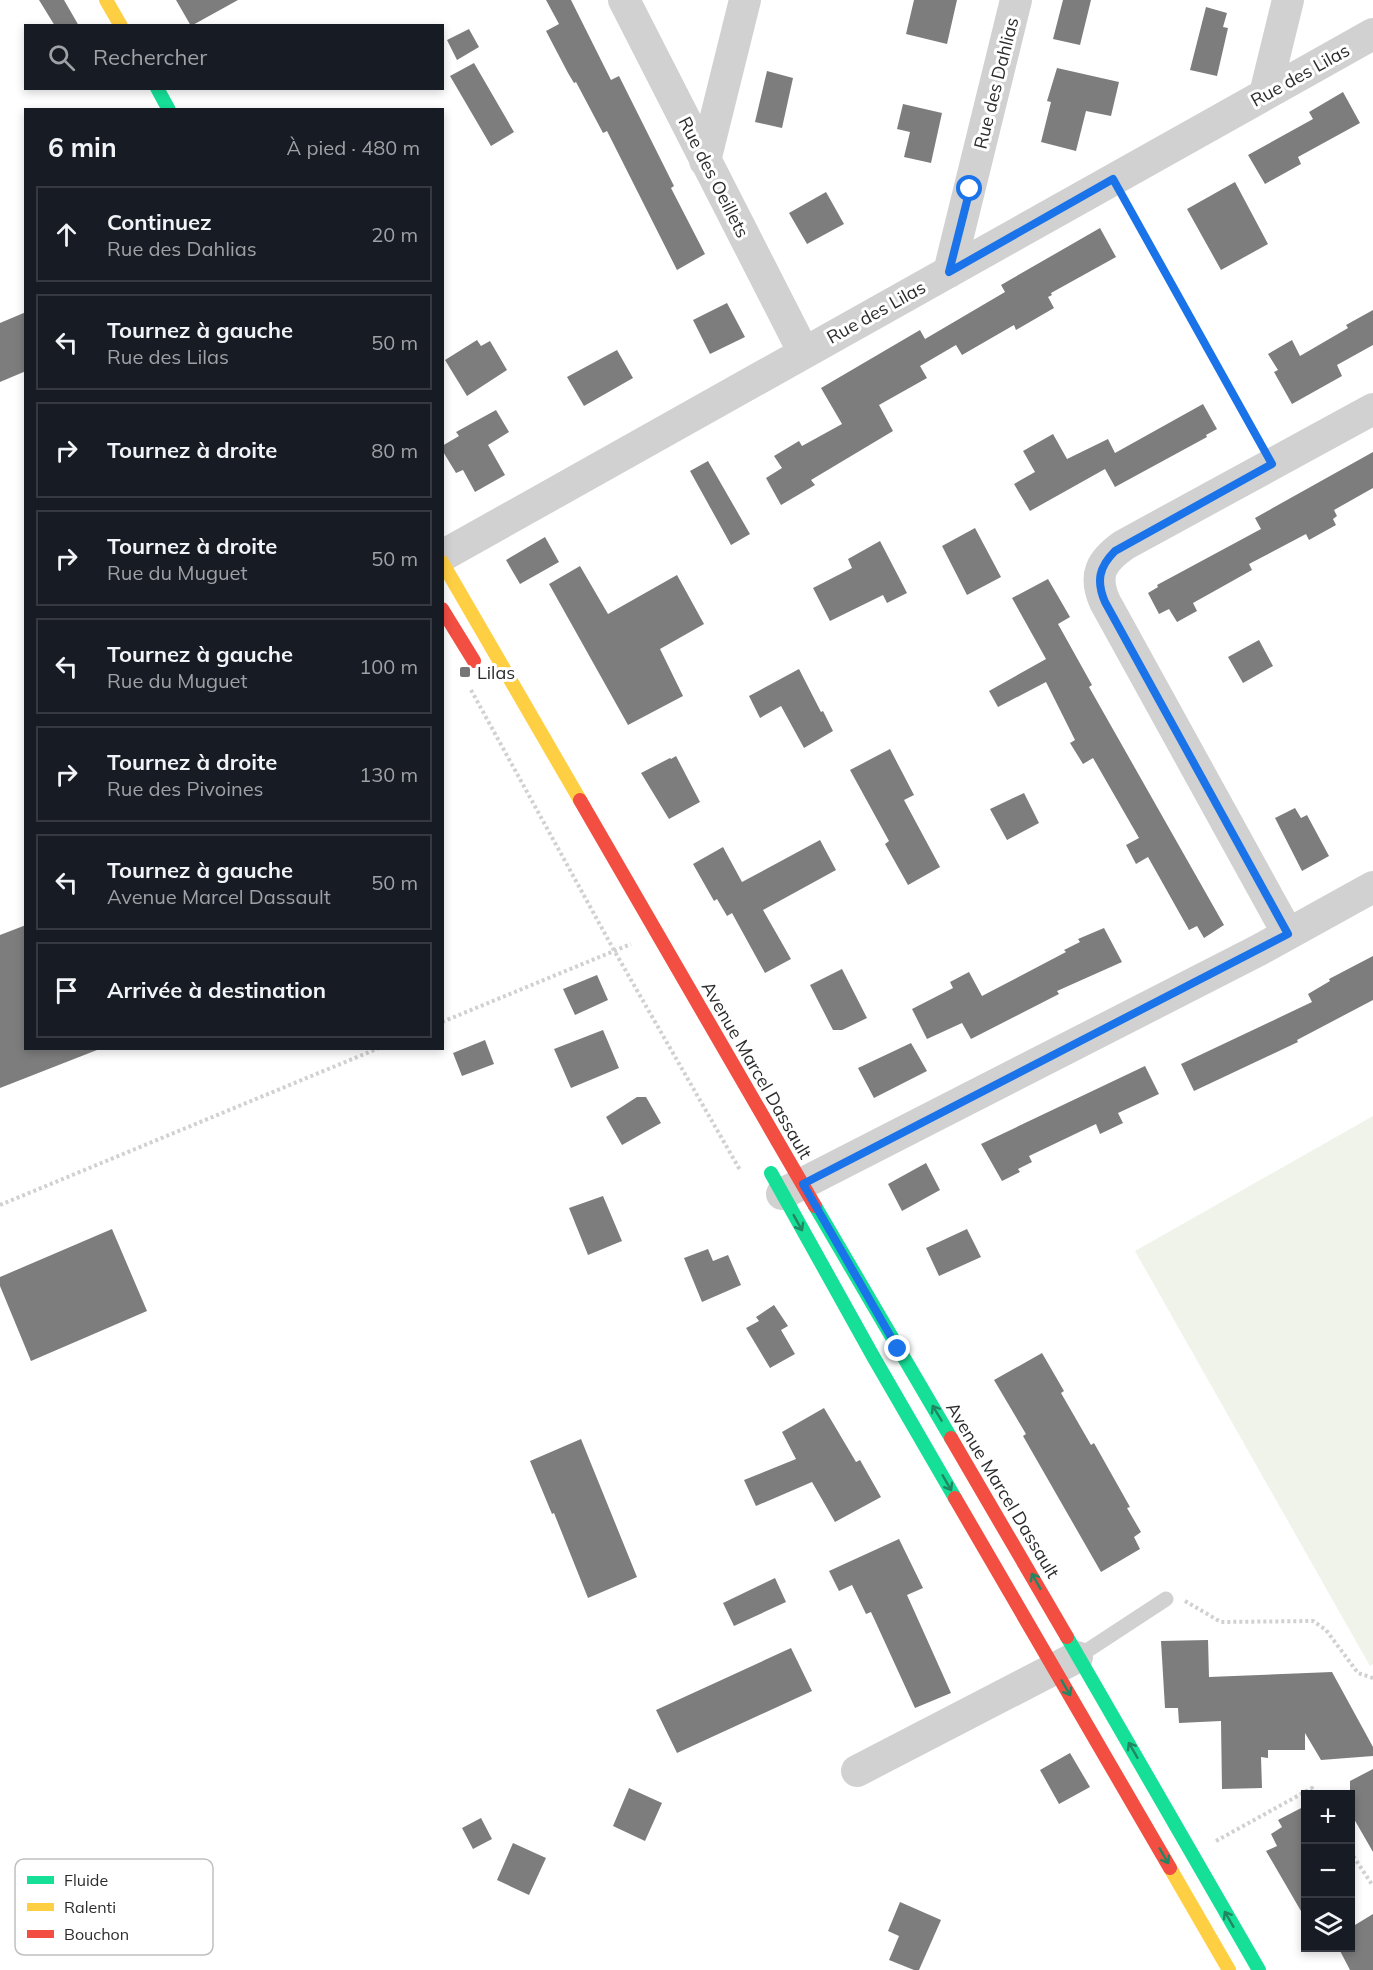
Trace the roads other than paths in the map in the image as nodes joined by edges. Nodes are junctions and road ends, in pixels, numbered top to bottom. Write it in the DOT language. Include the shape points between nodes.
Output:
graph roads {
  1 [pos="106,0"];
  2 [pos="624,0"];
  3 [pos="745,0"];
  4 [pos="1016,0"];
  5 [pos="1288,0"];
  6 [pos="120,24"];
  7 [pos="1373,34"];
  8 [pos="158,90"];
  9 [pos="1265,94"];
  10 [pos="169,108"];
  11 [pos="705,161"];
  12 [pos="949,272"];
  13 [pos="804,353"];
  14 [pos="1373,409"];
  15 [pos="444,555"];
  16 [pos="444,565"];
  17 [pos="444,612"];
  18 [pos="482,675"];
  19 [pos="1373,887"];
  20 [pos="1288,934"];
  21 [pos="763,1159"];
  22 [pos="792,1189"];
  23 [pos="1166,1599"];
  24 [pos="1067,1662"];
  25 [pos="857,1771"];
  26 [pos="1229,1970"];
  27 [pos="1259,1970"];
  1 -- 6 [label="main road"];
  2 -- 11 [label="street, Rue des Oeillets"];
  3 -- 11 [label="street"];
  4 -- 12 [label="street, Rue des Dahlias"];
  5 -- 9 [label="street"];
  7 -- 9 [label="street, Rue des Lilas"];
  8 -- 10 [label="main road"];
  9 -- 12 [label="street, Rue des Lilas"];
  11 -- 13 [label="street, Rue des Oeillets"];
  12 -- 13 [label="street, Rue des Lilas"];
  13 -- 15 [label="street, Rue des Lilas"];
  14 -- 20 [label="street" via="1115,551 1102,566 1099,584 1105,602"];
  16 -- 22 [label="main road, Avenue Marcel Dassault" via="655,931"];
  17 -- 18 [label="main road"];
  19 -- 20 [label="street"];
  20 -- 22 [label="street"];
  21 -- 22 [label="main road, Avenue Marcel Dassault"];
  24 -- 22 [label="main road, Avenue Marcel Dassault, one-way"];
  22 -- 24 [label="main road, Avenue Marcel Dassault, one-way" via="874,1359"];
  23 -- 24 [label="lane"];
  24 -- 25 [label="street"];
  24 -- 26 [label="main road, Avenue Marcel Dassault, one-way"];
  27 -- 24 [label="main road, Avenue Marcel Dassault, one-way" via="1192,1855"];
}
